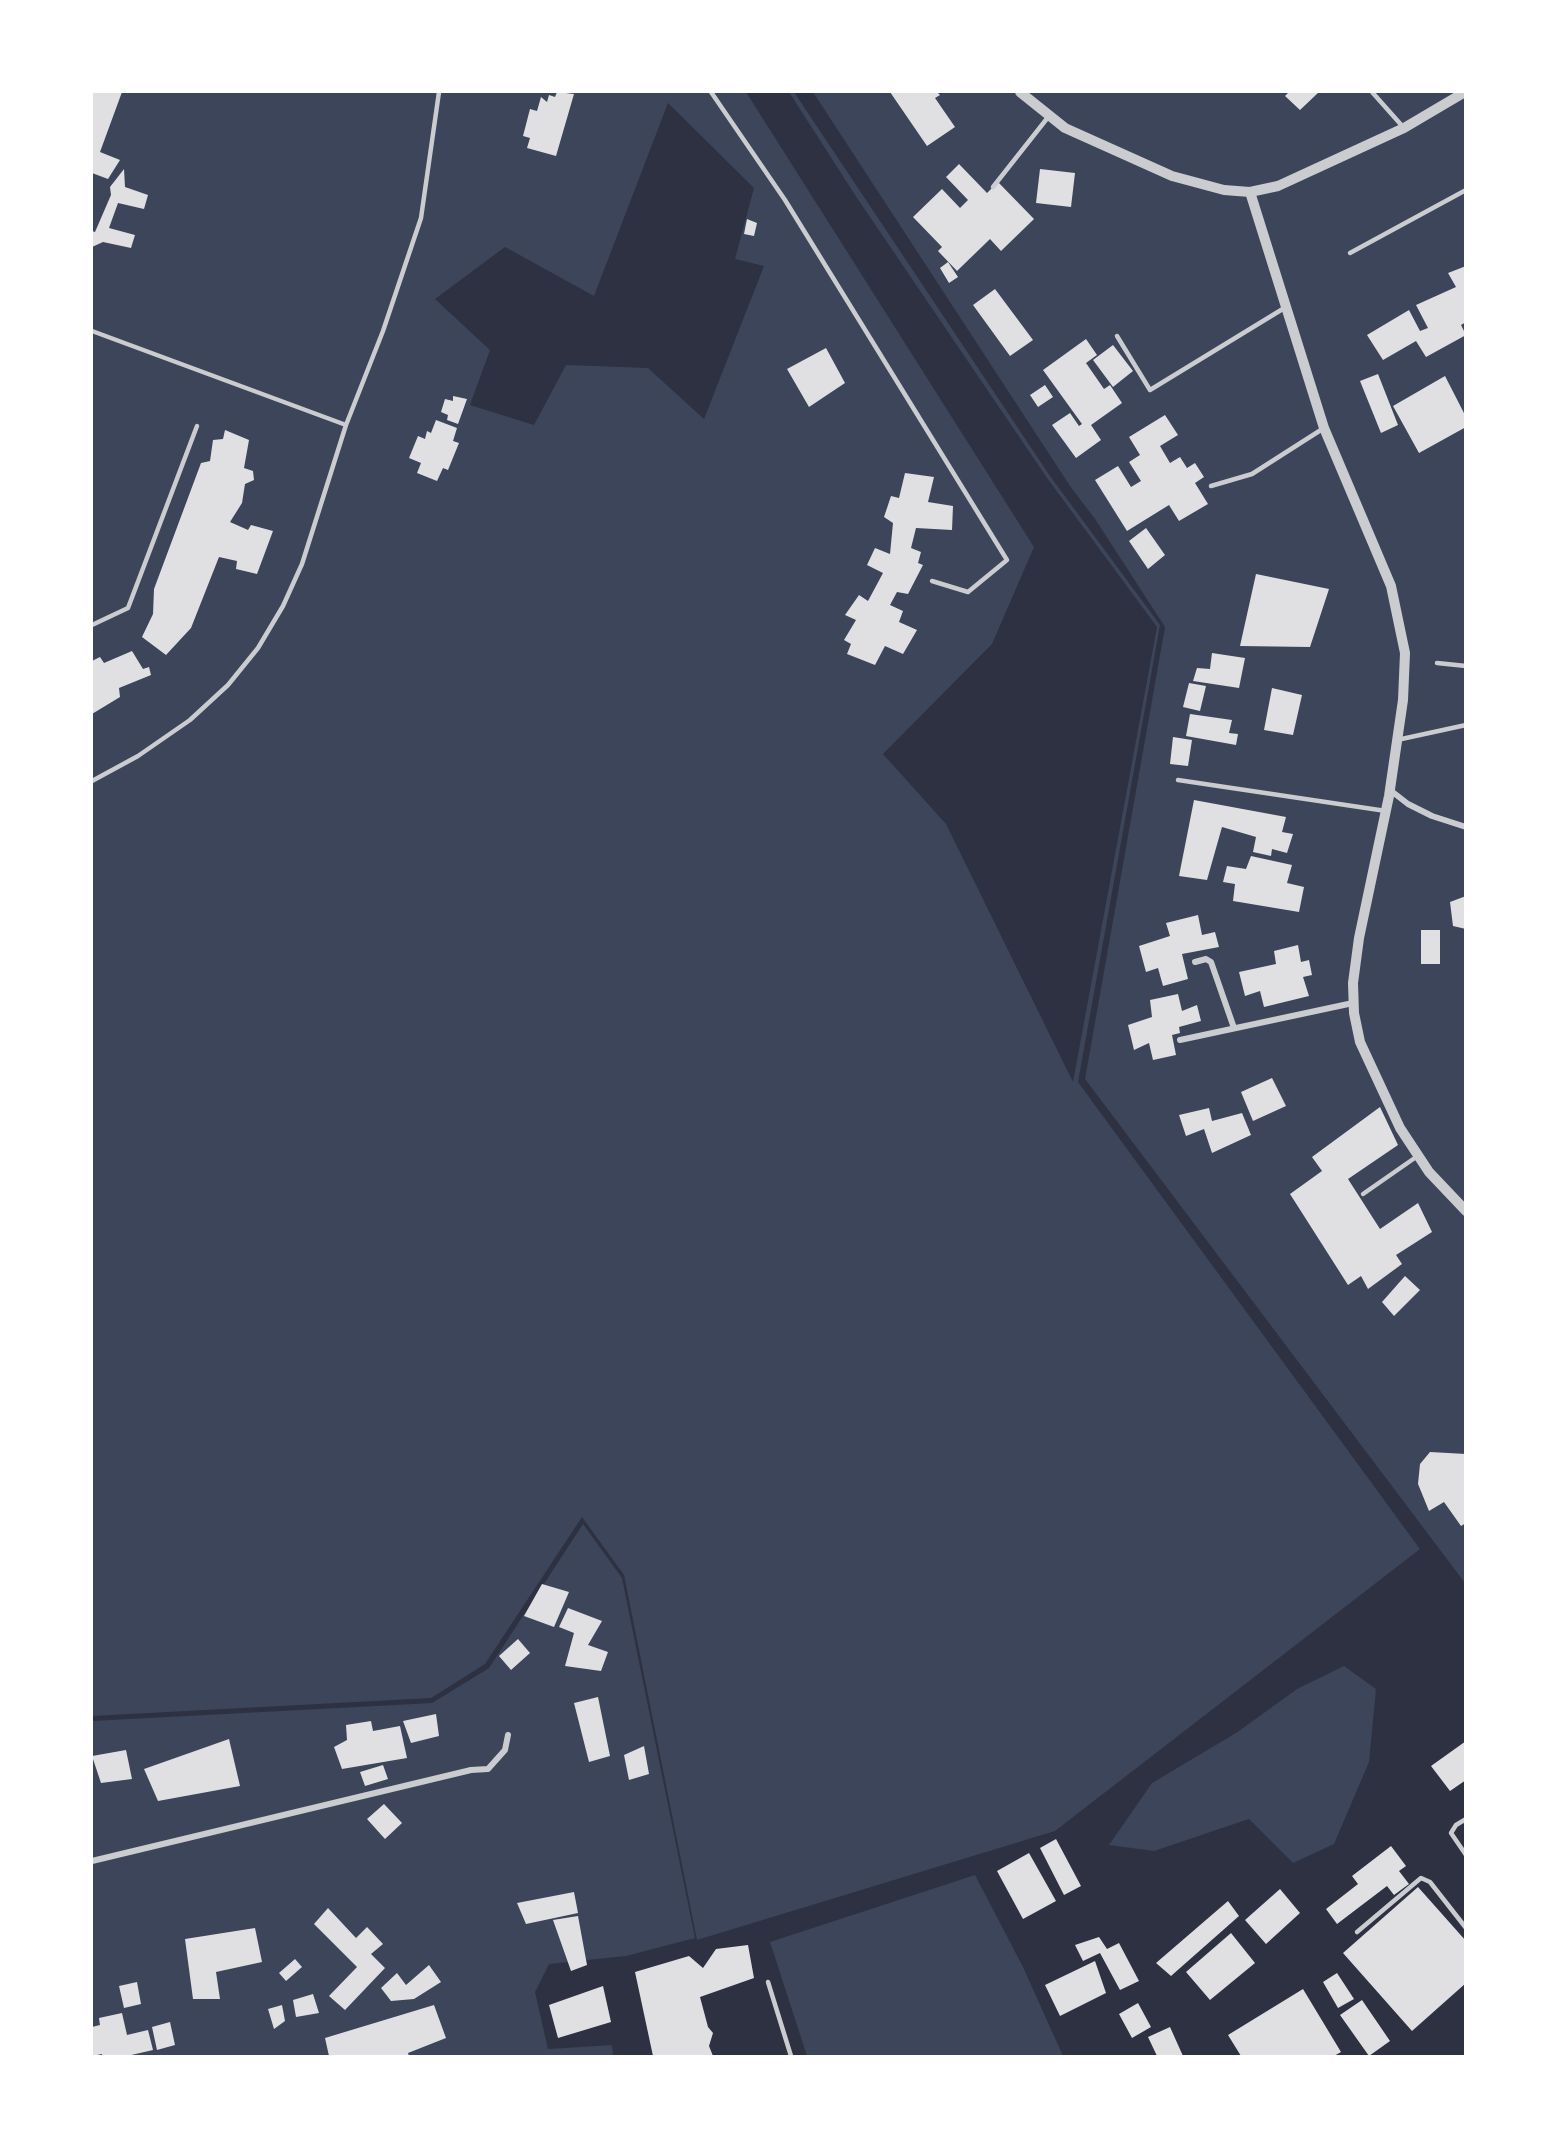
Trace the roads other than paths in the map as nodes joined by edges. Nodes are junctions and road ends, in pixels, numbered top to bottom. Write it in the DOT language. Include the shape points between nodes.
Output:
graph roads {
  1 [pos="440,92"];
  2 [pos="711,92"];
  3 [pos="1020,92"];
  4 [pos="1372,92"];
  5 [pos="1465,92"];
  6 [pos="1049,116"];
  7 [pos="1404,128"];
  8 [pos="993,187"];
  9 [pos="1466,190"];
  10 [pos="1250,192"];
  11 [pos="1350,253"];
  12 [pos="1286,307"];
  13 [pos="92,331"];
  14 [pos="1117,336"];
  15 [pos="346,425"];
  16 [pos="197,426"];
  17 [pos="1324,428"];
  18 [pos="1211,486"];
  19 [pos="932,581"];
  20 [pos="92,625"];
  21 [pos="1437,663"];
  22 [pos="1466,666"];
  23 [pos="1466,724"];
  24 [pos="1397,740"];
  25 [pos="1178,780"];
  26 [pos="92,781"];
  27 [pos="1390,789"];
  28 [pos="1386,811"];
  29 [pos="1466,827"];
  30 [pos="1195,962"];
  31 [pos="1353,1003"];
  32 [pos="1234,1028"];
  33 [pos="1180,1040"];
  34 [pos="1419,1155"];
  35 [pos="1363,1194"];
  36 [pos="1466,1211"];
  37 [pos="508,1735"];
  38 [pos="1466,1818"];
  39 [pos="1466,1855"];
  40 [pos="92,1861"];
  41 [pos="1466,1928"];
  42 [pos="1357,1932"];
  43 [pos="768,1982"];
  44 [pos="791,2056"];
  1 -- 15 [label="lane" via="421,218 384,330"];
  2 -- 19 [label="lane" via="785,200 1007,560 968,592"];
  3 -- 6 [label="street"];
  4 -- 7 [label="lane"];
  5 -- 7 [label="street"];
  6 -- 8 [label="lane"];
  6 -- 10 [label="street" via="1065,128 1172,176 1224,190"];
  7 -- 10 [label="street" via="1278,186"];
  9 -- 11 [label="lane"];
  10 -- 12 [label="street"];
  12 -- 14 [label="lane" via="1150,390"];
  12 -- 17 [label="street"];
  13 -- 15 [label="lane"];
  15 -- 26 [label="lane" via="302,564 258,648 228,685 190,720 138,756"];
  16 -- 20 [label="lane" via="128,608"];
  17 -- 18 [label="lane" via="1252,474"];
  17 -- 24 [label="street" via="1391,586 1399,617 1405,653"];
  21 -- 22 [label="lane"];
  23 -- 24 [label="lane"];
  24 -- 27 [label="street"];
  25 -- 28 [label="lane"];
  27 -- 28 [label="street"];
  27 -- 29 [label="street" via="1408,804"];
  28 -- 31 [label="street" via="1359,938"];
  30 -- 32 [label="street" via="1211,962"];
  31 -- 32 [label="street"];
  31 -- 34 [label="street" via="1360,1042 1400,1128"];
  32 -- 33 [label="street"];
  34 -- 35 [label="lane"];
  34 -- 36 [label="street"];
  37 -- 40 [label="street" via="505,1750 488,1769"];
  38 -- 39 [label="lane" via="1451,1833"];
  41 -- 42 [label="lane" via="1430,1882 1421,1878"];
  43 -- 44 [label="lane"];
}
